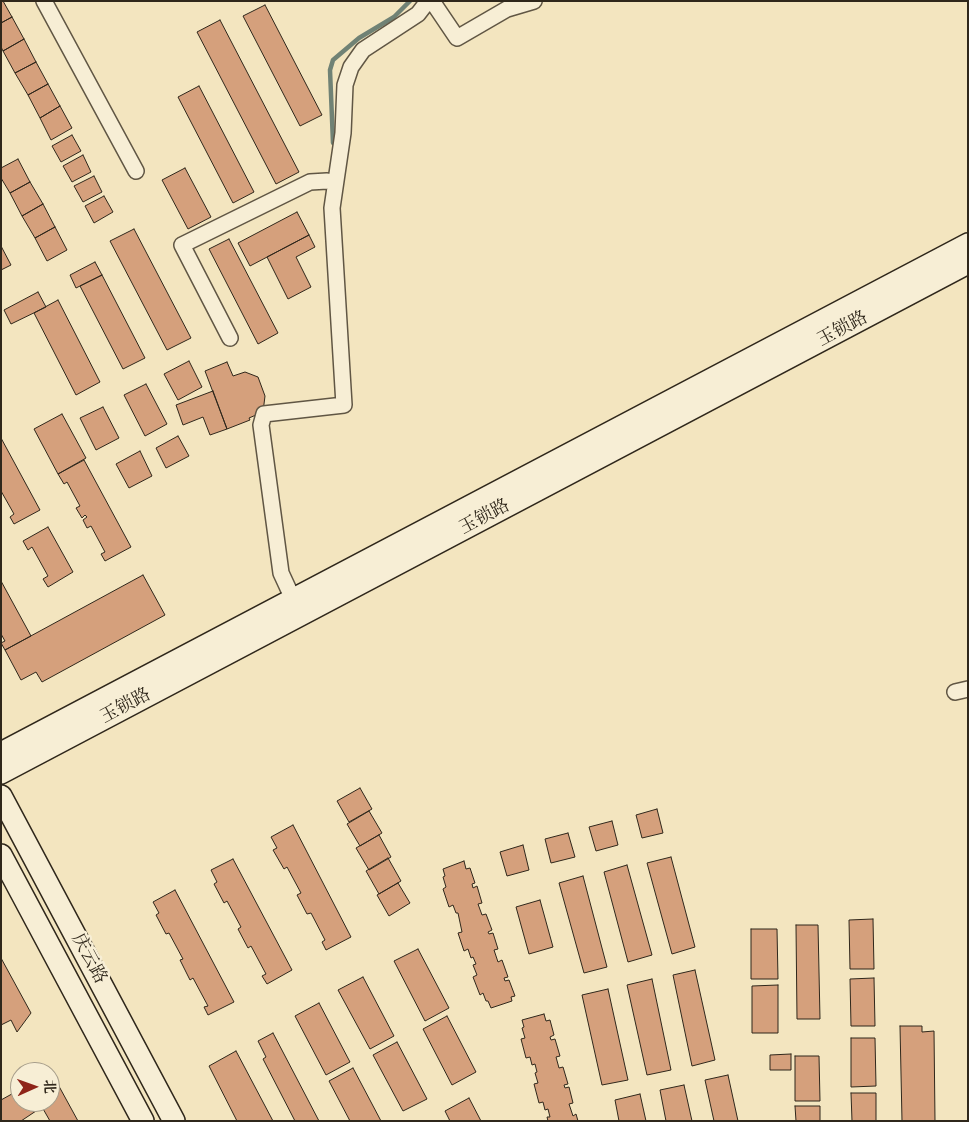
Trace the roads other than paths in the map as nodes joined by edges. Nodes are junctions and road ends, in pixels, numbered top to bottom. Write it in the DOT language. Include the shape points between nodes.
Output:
graph roads {
  1 [pos="44,1"];
  2 [pos="430,1"];
  3 [pos="534,1"];
  4 [pos="136,171"];
  5 [pos="335,184"];
  6 [pos="968,244"];
  7 [pos="968,263"];
  8 [pos="230,338"];
  9 [pos="293,599"];
  10 [pos="1,753"];
  11 [pos="1,773"];
  12 [pos="1,796"];
  13 [pos="1,855"];
  14 [pos="143,1121"];
  15 [pos="174,1121"];
  1 -- 4 [label="street"];
  2 -- 3 [label="street" via="457,38 507,9"];
  2 -- 5 [label="street" via="418,14 364,50 352,67 345,85"];
  5 -- 8 [label="street" via="310,182 182,245"];
  5 -- 9 [label="street" via="332,208 344,405 264,414 261,425 281,573"];
  6 -- 9 [label="street, 玉锁路"];
  7 -- 11 [label="street, 玉锁路"];
  9 -- 10 [label="street, 玉锁路"];
  12 -- 15 [label="street, 庆云路"];
  13 -- 14 [label="street, 庆云路"];
}
